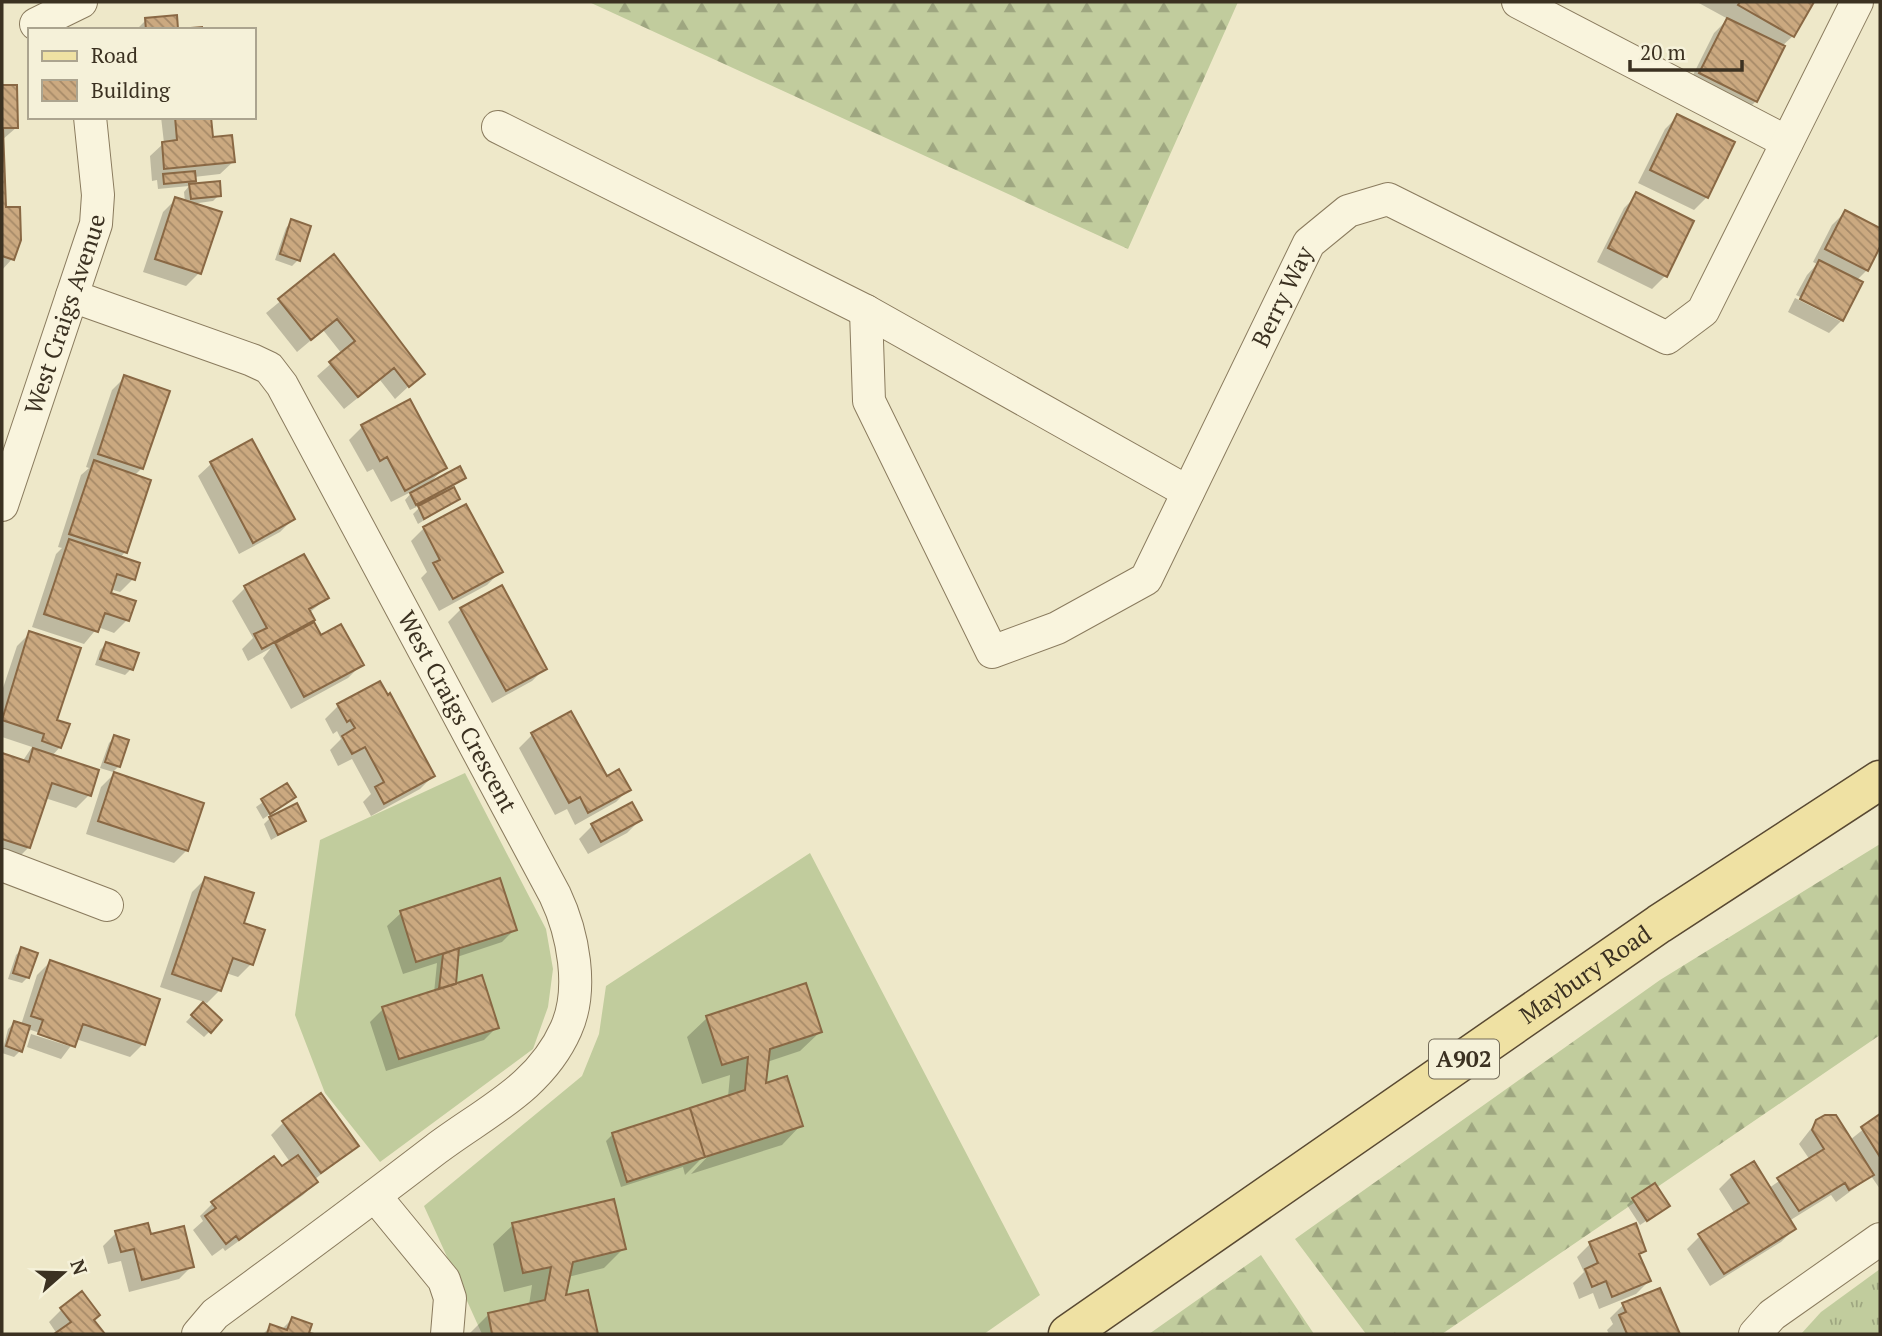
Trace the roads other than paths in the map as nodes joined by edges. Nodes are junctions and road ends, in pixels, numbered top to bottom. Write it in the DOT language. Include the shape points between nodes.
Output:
graph roads {
  1 [pos="1518,2"];
  2 [pos="1857,2"];
  3 [pos="77,13"];
  4 [pos="36,24"];
  5 [pos="90,119"];
  6 [pos="498,127"];
  7 [pos="1787,142"];
  8 [pos="72,296"];
  9 [pos="866,311"];
  10 [pos="1188,492"];
  11 [pos="2,505"];
  12 [pos="1875,785"];
  13 [pos="2,865"];
  14 [pos="107,905"];
  15 [pos="375,1196"];
  16 [pos="1880,1239"];
  17 [pos="198,1334"];
  18 [pos="447,1334"];
  19 [pos="1068,1334"];
  20 [pos="1755,1334"];
  1 -- 7 [label="street"];
  2 -- 7 [label="street, Berry Way"];
  3 -- 4 [label="street"];
  5 -- 8 [label="street, West Craigs Avenue" via="98,195 96,224"];
  6 -- 9 [label="street"];
  7 -- 10 [label="street, Berry Way" via="1703,311 1667,338 1388,199 1348,211 1308,243"];
  8 -- 11 [label="street, West Craigs Avenue"];
  8 -- 15 [label="street, West Craigs Crescent" via="269,368 484,757 567,920 574,993 567,1027 538,1074 512,1098"];
  9 -- 10 [label="street"];
  9 -- 10 [label="street, Berry Way" via="869,401 992,652 1057,628 1146,579"];
  12 -- 19 [label="main road, Maybury Road / A902" via="1659,924"];
  13 -- 14 [label="street"];
  15 -- 17 [label="street, West Craigs Crescent" via="215,1314"];
  15 -- 18 [label="street" via="444,1280 450,1298"];
  16 -- 20 [label="street" via="1772,1315"];
}
